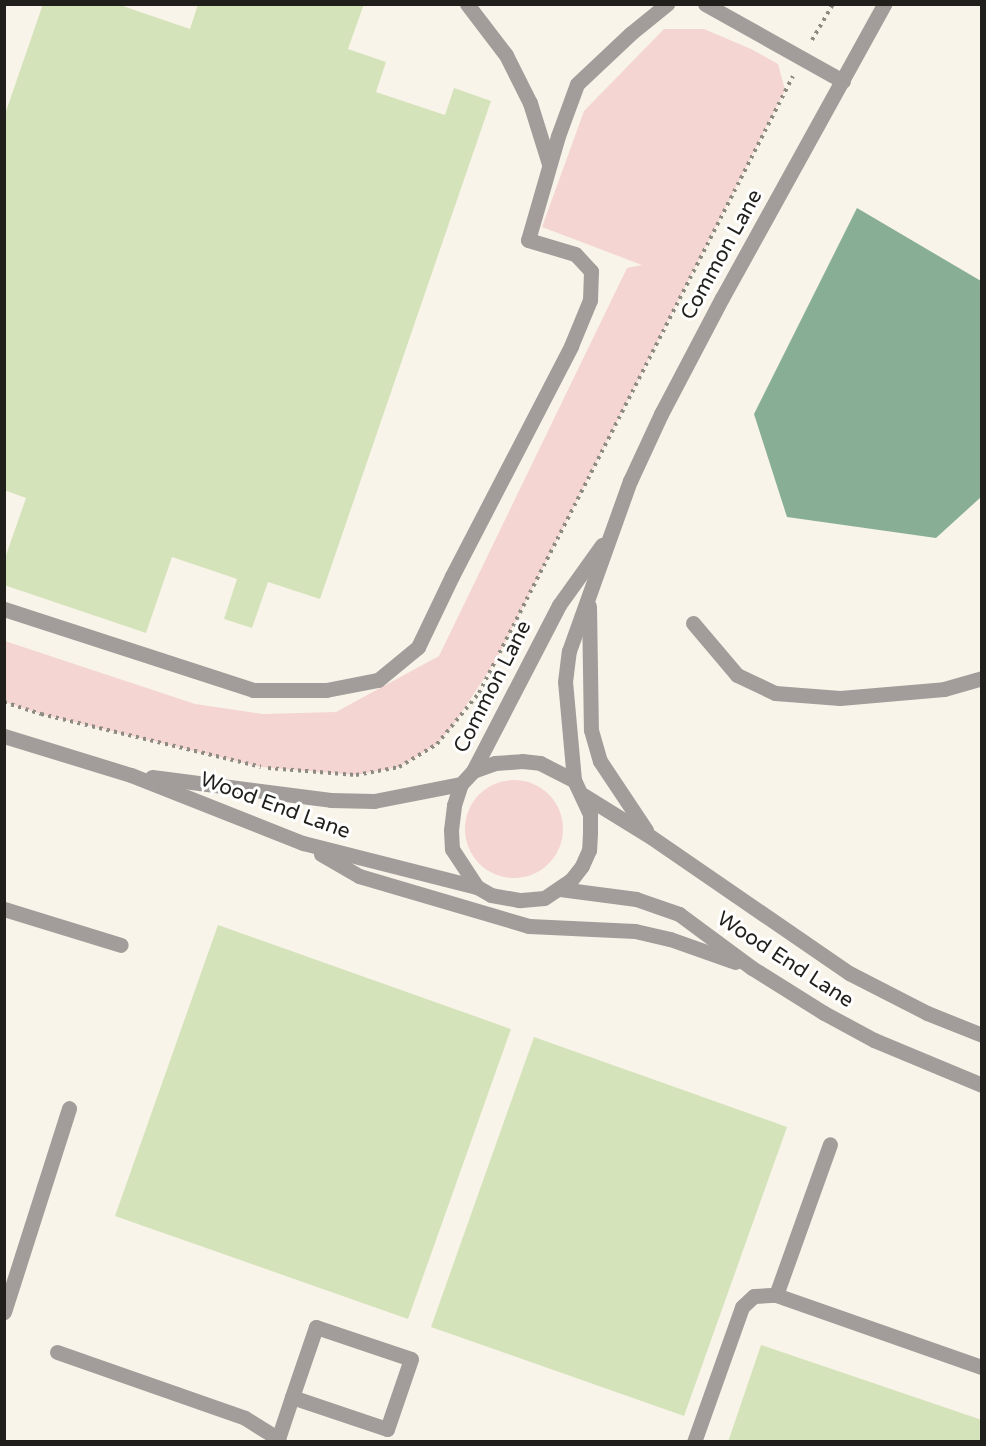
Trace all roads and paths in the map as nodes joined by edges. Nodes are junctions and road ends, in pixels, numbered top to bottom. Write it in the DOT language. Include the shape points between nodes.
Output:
graph roads {
  1 [pos="467,4"];
  2 [pos="667,4"];
  3 [pos="705,4"];
  4 [pos="884,4"];
  5 [pos="843,81"];
  6 [pos="549,164"];
  7 [pos="611,532"];
  8 [pos="589,600"];
  9 [pos="4,609"];
  10 [pos="693,623"];
  11 [pos="981,678"];
  12 [pos="4,736"];
  13 [pos="473,771"];
  14 [pos="131,774"];
  15 [pos="574,780"];
  16 [pos="461,784"];
  17 [pos="583,795"];
  18 [pos="651,837"];
  19 [pos="303,843"];
  20 [pos="477,887"];
  21 [pos="560,889"];
  22 [pos="4,909"];
  23 [pos="121,945"];
  24 [pos="752,968"];
  25 [pos="981,1035"];
  26 [pos="981,1085"];
  27 [pos="69,1108"];
  28 [pos="830,1144"];
  29 [pos="776,1295"];
  30 [pos="4,1312"];
  31 [pos="57,1352"];
  32 [pos="981,1367"];
  33 [pos="292,1397"];
  34 [pos="279,1440"];
  35 [pos="694,1442"];
  1 -- 6 [label="street" via="507,56 530,103"];
  2 -- 6 [label="street" via="577,84"];
  3 -- 5 [label="street"];
  4 -- 5 [label="street, Common Lane"];
  5 -- 7 [label="street, Common Lane" via="661,414"];
  6 -- 9 [label="street" via="528,240 575,254 591,271 590,300 571,346 418,647 378,680 326,690 253,690"];
  7 -- 8 [label="street, Common Lane"];
  7 -- 13 [label="street, Common Lane" via="559,605"];
  8 -- 15 [label="street, Common Lane" via="569,651 565,682"];
  8 -- 18 [label="street" via="591,730 600,760"];
  10 -- 11 [label="street" via="737,675 775,693 840,698 944,689"];
  12 -- 14 [label="street, Wood End Lane"];
  13 -- 15 [label="street" via="522,760 540,763"];
  13 -- 16 [label="street"];
  14 -- 16 [label="street, Wood End Lane" via="331,800 374,801"];
  14 -- 19 [label="street, Wood End Lane"];
  15 -- 17 [label="street"];
  16 -- 20 [label="street" via="454,805 452,849"];
  17 -- 18 [label="street, Wood End Lane"];
  17 -- 21 [label="street" via="590,815 589,849 582,866"];
  18 -- 25 [label="street, Wood End Lane" via="849,973 927,1013"];
  19 -- 20 [label="street, Wood End Lane"];
  19 -- 24 [label="street" via="359,876 507,921 529,926 635,931"];
  20 -- 21 [label="street" via="491,895 519,900 544,898"];
  21 -- 24 [label="street, Wood End Lane" via="636,899 679,914"];
  22 -- 23 [label="street"];
  24 -- 26 [label="street, Wood End Lane" via="874,1040"];
  27 -- 30 [label="street"];
  28 -- 29 [label="street"];
  29 -- 32 [label="street"];
  29 -- 35 [label="street" via="754,1296 742,1307"];
  31 -- 34 [label="street" via="245,1418"];
  33 -- 33 [label="street" via="387,1429 411,1359 316,1327"];
  33 -- 34 [label="street"];
}
